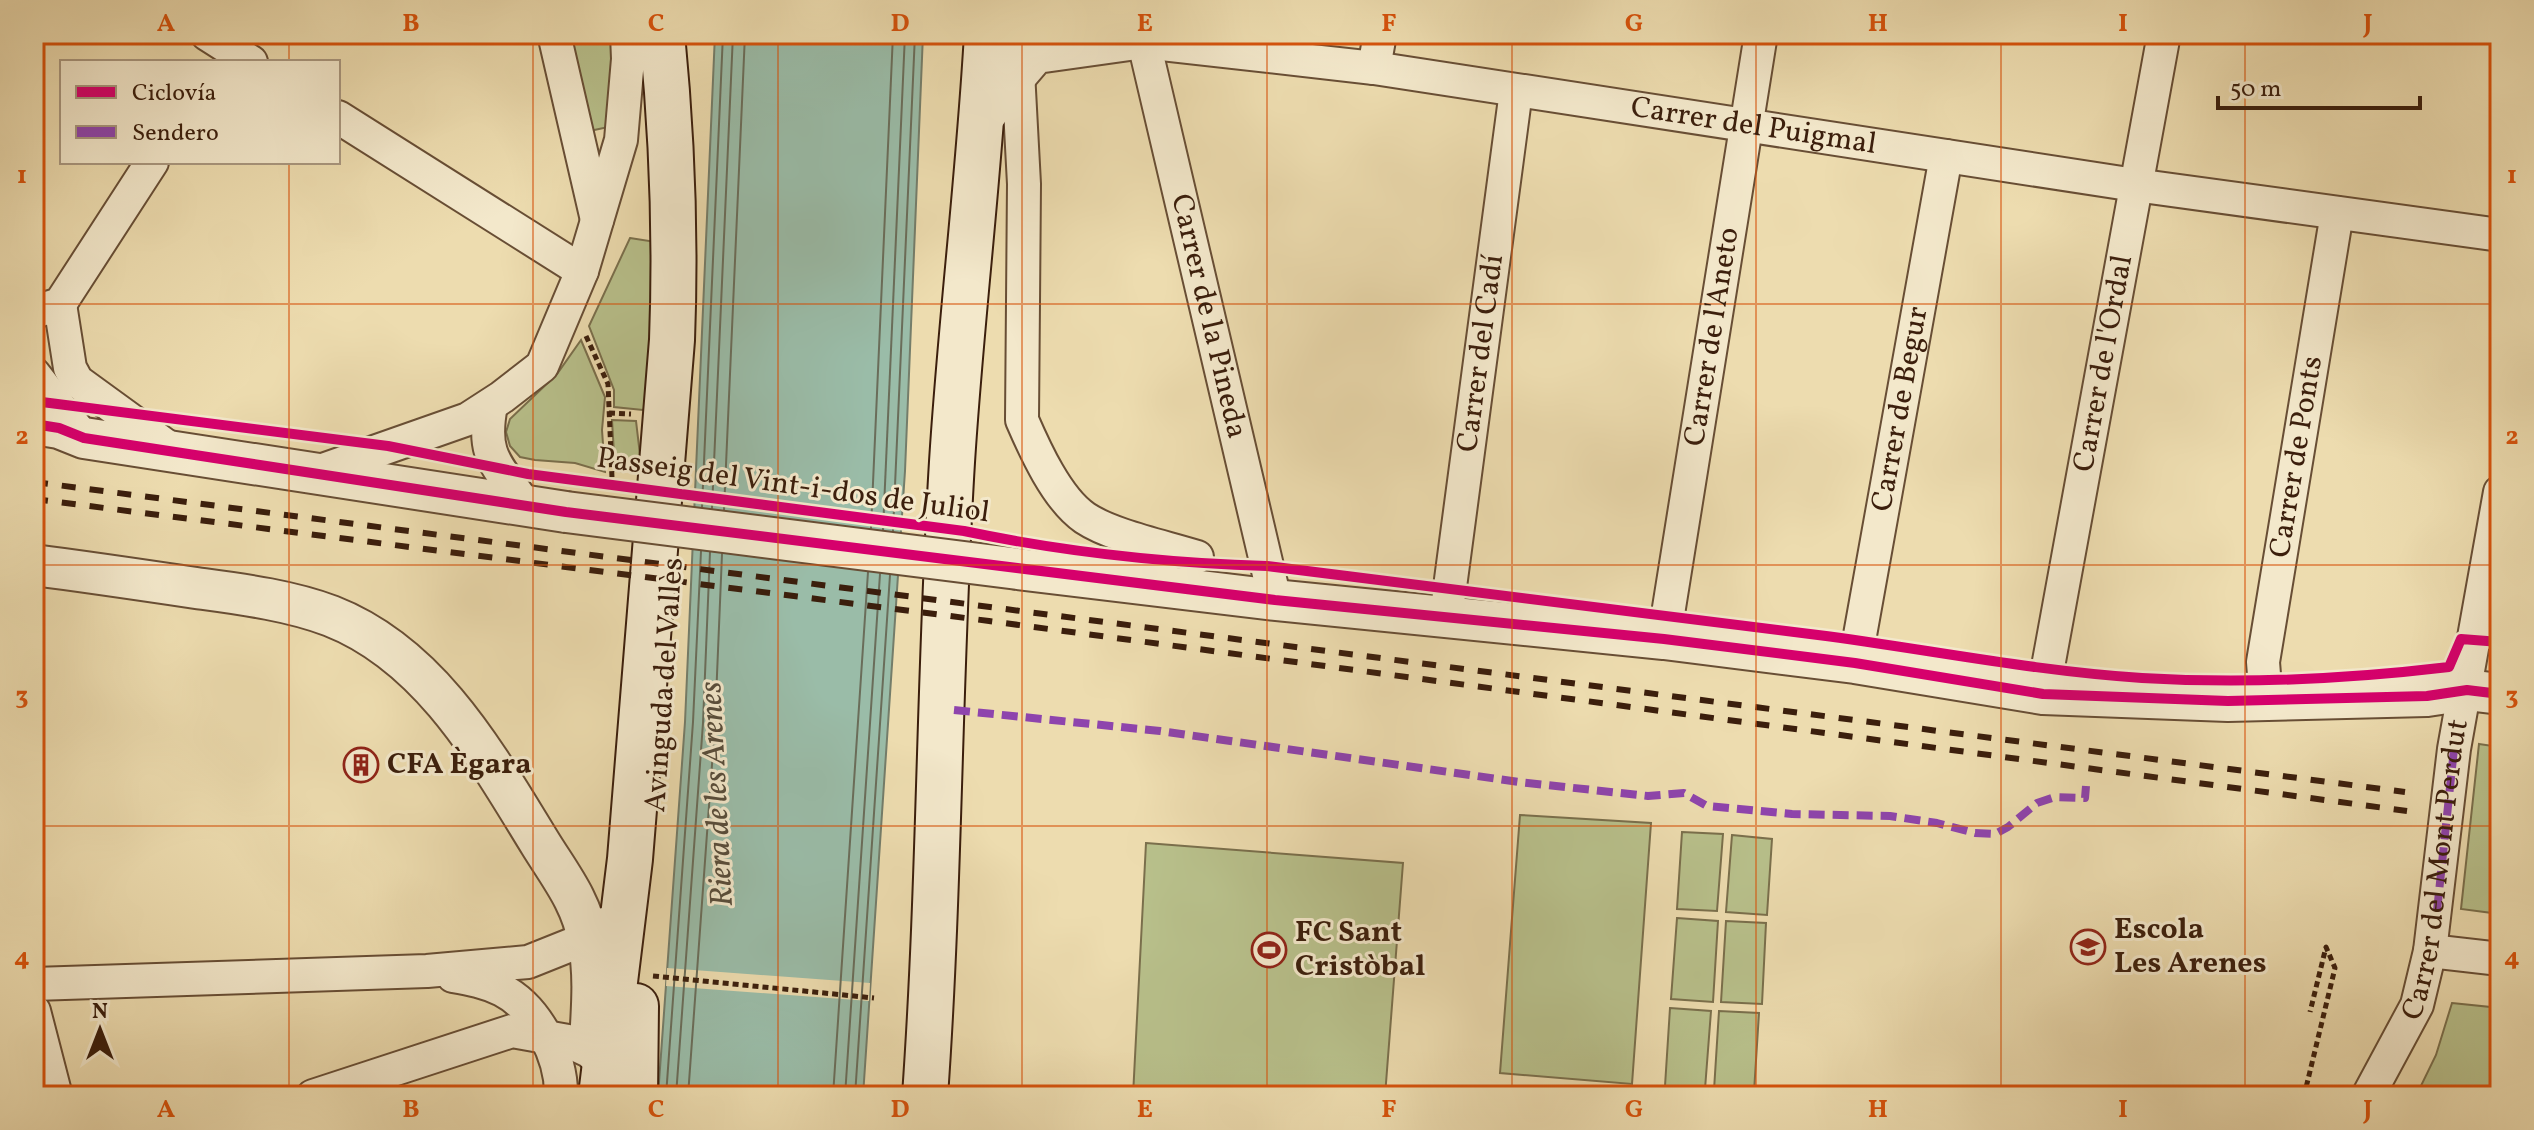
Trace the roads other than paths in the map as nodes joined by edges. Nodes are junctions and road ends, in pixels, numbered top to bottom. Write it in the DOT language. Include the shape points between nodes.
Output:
graph roads {
  1 [pos="554,34"];
  2 [pos="627,34"];
  3 [pos="662,34"];
  4 [pos="691,34"];
  5 [pos="959,34"];
  6 [pos="987,34"];
  7 [pos="1016,34"];
  8 [pos="1380,34"];
  9 [pos="1761,34"];
  10 [pos="2164,34"];
  11 [pos="1143,38"];
  12 [pos="1374,68"];
  13 [pos="1001,84"];
  14 [pos="1516,91"];
  15 [pos="340,118"];
  16 [pos="1746,125"];
  17 [pos="1946,156"];
  18 [pos="151,164"];
  19 [pos="2135,185"];
  20 [pos="2337,213"];
  21 [pos="598,223"];
  22 [pos="2500,235"];
  23 [pos="582,271"];
  24 [pos="47,308"];
  25 [pos="34,374"];
  26 [pos="491,405"];
  27 [pos="34,424"];
  28 [pos="84,438"];
  29 [pos="176,453"];
  30 [pos="317,472"];
  31 [pos="2500,492"];
  32 [pos="525,505"];
  33 [pos="1197,557"];
  34 [pos="34,565"];
  35 [pos="1275,600"];
  36 [pos="1446,617"];
  37 [pos="1664,639"];
  38 [pos="1855,663"];
  39 [pos="2483,692"];
  40 [pos="2043,694"];
  41 [pos="2266,700"];
  42 [pos="651,861"];
  43 [pos="626,899"];
  44 [pos="588,938"];
  45 [pos="2430,951"];
  46 [pos="2500,959"];
  47 [pos="427,971"];
  48 [pos="34,984"];
  49 [pos="34,1011"];
  50 [pos="544,1035"];
  51 [pos="600,1081"];
  52 [pos="56,1096"];
  53 [pos="313,1096"];
  54 [pos="561,1096"];
  55 [pos="635,1096"];
  56 [pos="900,1096"];
  57 [pos="925,1096"];
  58 [pos="2368,1096"];
  1 -- 21 [label="street"];
  2 -- 21 [label="street" via="621,140"];
  3 -- 43 [label="main road, Avinguda del Vallès" via="672,164 672,340"];
  4 -- 42 [label="main road, Avinguda del Vallès" via="690,338"];
  5 -- 56 [label="main road" via="917,661 909,976"];
  6 -- 13 [label="main road"];
  7 -- 13 [label="street"];
  8 -- 12 [label="street"];
  9 -- 16 [label="street, Carrer de l'Aneto"];
  10 -- 19 [label="street, Carrer de l'Ordal"];
  11 -- 12 [label="street, Carrer del Puigmal"];
  11 -- 13 [label="street, Carrer del Puigmal" via="1037,57"];
  11 -- 35 [label="street, Carrer de la Pineda"];
  12 -- 14 [label="street, Carrer del Puigmal"];
  13 -- 33 [label="street" via="1024,184 1022,420 1034,450 1085,518"];
  13 -- 57 [label="main road" via="979,131 950,492"];
  14 -- 16 [label="street, Carrer del Puigmal"];
  14 -- 36 [label="street, Carrer del Cadí"];
  15 -- 23 [label="street"];
  16 -- 17 [label="street, Carrer del Puigmal"];
  16 -- 37 [label="street, Carrer de l'Aneto"];
  17 -- 19 [label="street, Carrer del Puigmal"];
  17 -- 38 [label="street, Carrer de Begur"];
  18 -- 24 [label="street"];
  19 -- 20 [label="street, Carrer del Puigmal"];
  19 -- 40 [label="street, Carrer de l'Ordal"];
  20 -- 22 [label="street, Carrer del Puigmal"];
  20 -- 41 [label="street, Carrer de Ponts" via="2263,662"];
  21 -- 23 [label="street"];
  23 -- 26 [label="street" via="542,366"];
  24 -- 29 [label="street" via="77,381"];
  25 -- 28 [label="street"];
  26 -- 30 [label="street" via="468,419"];
  26 -- 32 [label="street" via="489,453"];
  27 -- 28 [label="street, Passeig del Vint-i-dos de Juliol"];
  28 -- 29 [label="street, Passeig del Vint-i-dos de Juliol"];
  29 -- 30 [label="street, Passeig del Vint-i-dos de Juliol"];
  30 -- 32 [label="street, Passeig del Vint-i-dos de Juliol"];
  31 -- 39 [label="street, Carrer del Mont Perdut"];
  32 -- 35 [label="street, Passeig del Vint-i-dos de Juliol, bridge"];
  34 -- 44 [label="street" via="248,595 329,615 370,634 453,712 503,781 568,884"];
  35 -- 36 [label="street, Passeig del Vint-i-dos de Juliol"];
  36 -- 37 [label="street, Passeig del Vint-i-dos de Juliol"];
  37 -- 38 [label="street, Passeig del Vint-i-dos de Juliol"];
  38 -- 40 [label="street, Passeig del Vint-i-dos de Juliol"];
  39 -- 41 [label="street, Passeig del Vint-i-dos de Juliol"];
  39 -- 45 [label="street, Carrer del Mont Perdut" via="2454,749"];
  40 -- 41 [label="street, Passeig del Vint-i-dos de Juliol"];
  42 -- 43 [label="street"];
  42 -- 55 [label="main road, Avinguda del Vallès" via="637,976"];
  43 -- 44 [label="street"];
  43 -- 51 [label="main road, Avinguda del Vallès"];
  44 -- 47 [label="street" via="528,962"];
  44 -- 51 [label="street"];
  45 -- 46 [label="street"];
  45 -- 58 [label="street, Carrer del Mont Perdut" via="2417,1005"];
  47 -- 48 [label="street"];
  47 -- 50 [label="street" via="505,992 520,1002"];
  49 -- 52 [label="street"];
  50 -- 51 [label="street" via="568,1041"];
  50 -- 53 [label="street" via="512,1031"];
  50 -- 54 [label="street" via="554,1055"];
}
